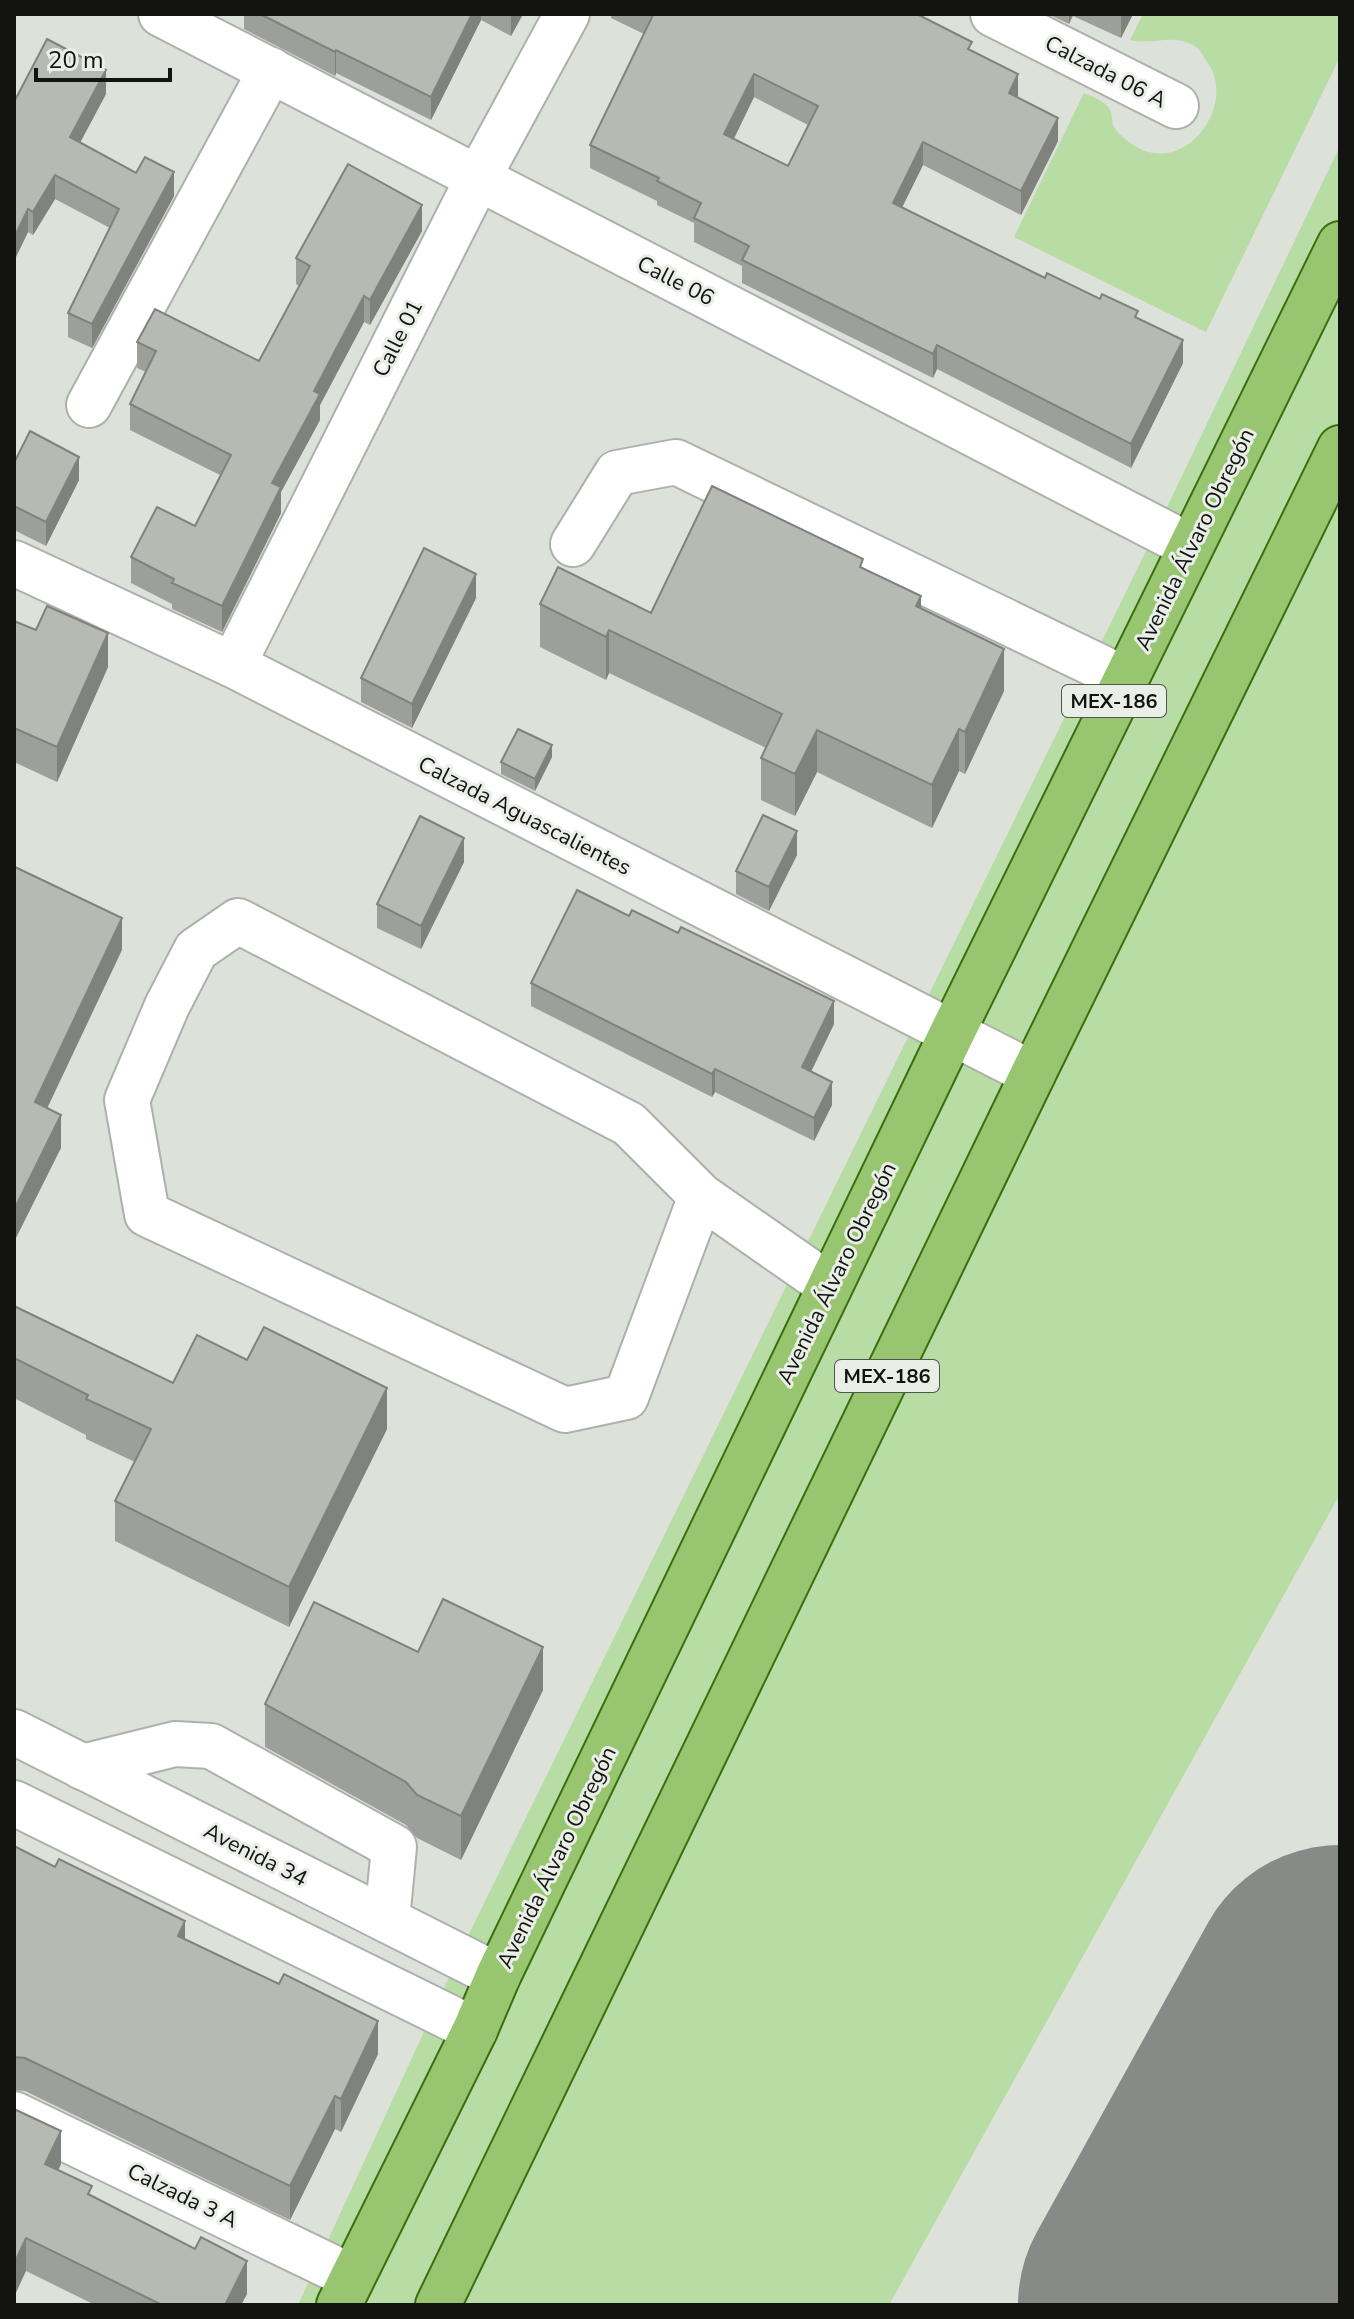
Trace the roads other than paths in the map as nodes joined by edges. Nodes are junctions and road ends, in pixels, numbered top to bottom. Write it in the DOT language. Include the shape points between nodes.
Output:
graph roads {
  1 [pos="161,14"];
  2 [pos="567,14"];
  3 [pos="993,14"];
  4 [pos="271,70"];
  5 [pos="1176,106"];
  6 [pos="478,178"];
  7 [pos="1340,244"];
  8 [pos="89,405"];
  9 [pos="1340,448"];
  10 [pos="573,544"];
  11 [pos="1190,546"];
  12 [pos="14,563"];
  13 [pos="233,665"];
  14 [pos="1125,679"];
  15 [pos="952,1033"];
  16 [pos="1033,1074"];
  17 [pos="701,1196"];
  18 [pos="830,1286"];
  19 [pos="14,1732"];
  20 [pos="82,1767"];
  21 [pos="14,1803"];
  22 [pos="165,1808"];
  23 [pos="137,1863"];
  24 [pos="387,1920"];
  25 [pos="498,1976"];
  26 [pos="475,2030"];
  27 [pos="14,2114"];
  28 [pos="345,2291"];
  29 [pos="438,2305"];
  1 -- 4 [label="street, Calle 06"];
  2 -- 6 [label="street, Calle 01"];
  3 -- 5 [label="street, Calzada 06 A"];
  4 -- 6 [label="street, Calle 06"];
  4 -- 8 [label="street"];
  6 -- 11 [label="street, Calle 06"];
  6 -- 13 [label="street, Calle 01"];
  7 -- 11 [label="main road, Avenida Álvaro Obregón / MEX-186"];
  9 -- 16 [label="main road, MEX-186"];
  10 -- 14 [label="street" via="617,473 676,462"];
  11 -- 14 [label="main road, Avenida Álvaro Obregón / MEX-186"];
  12 -- 13 [label="street, Calzada Aguascalientes"];
  13 -- 15 [label="street, Calzada Aguascalientes"];
  14 -- 15 [label="main road, Avenida Álvaro Obregón / MEX-186"];
  15 -- 16 [label="street, Calzada Aguascalientes"];
  15 -- 18 [label="main road, Avenida Álvaro Obregón / MEX-186"];
  16 -- 29 [label="main road, MEX-186"];
  17 -- 17 [label="street" via="629,1124 238,921 196,950 127,1100 147,1214 565,1410 626,1397"];
  17 -- 18 [label="street"];
  18 -- 25 [label="main road, Avenida Álvaro Obregón / MEX-186"];
  19 -- 20 [label="street, Avenida 34"];
  20 -- 22 [label="street, Avenida 34"];
  20 -- 24 [label="street" via="175,1744 211,1746 394,1847"];
  21 -- 23 [label="street"];
  22 -- 23 [label="street"];
  22 -- 24 [label="street, Avenida 34"];
  23 -- 26 [label="street"];
  24 -- 25 [label="street, Avenida 34"];
  25 -- 26 [label="main road, Avenida Álvaro Obregón / MEX-186"];
  26 -- 28 [label="main road, Avenida Álvaro Obregón / MEX-186"];
  27 -- 28 [label="street, Calzada 3 A"];
}
